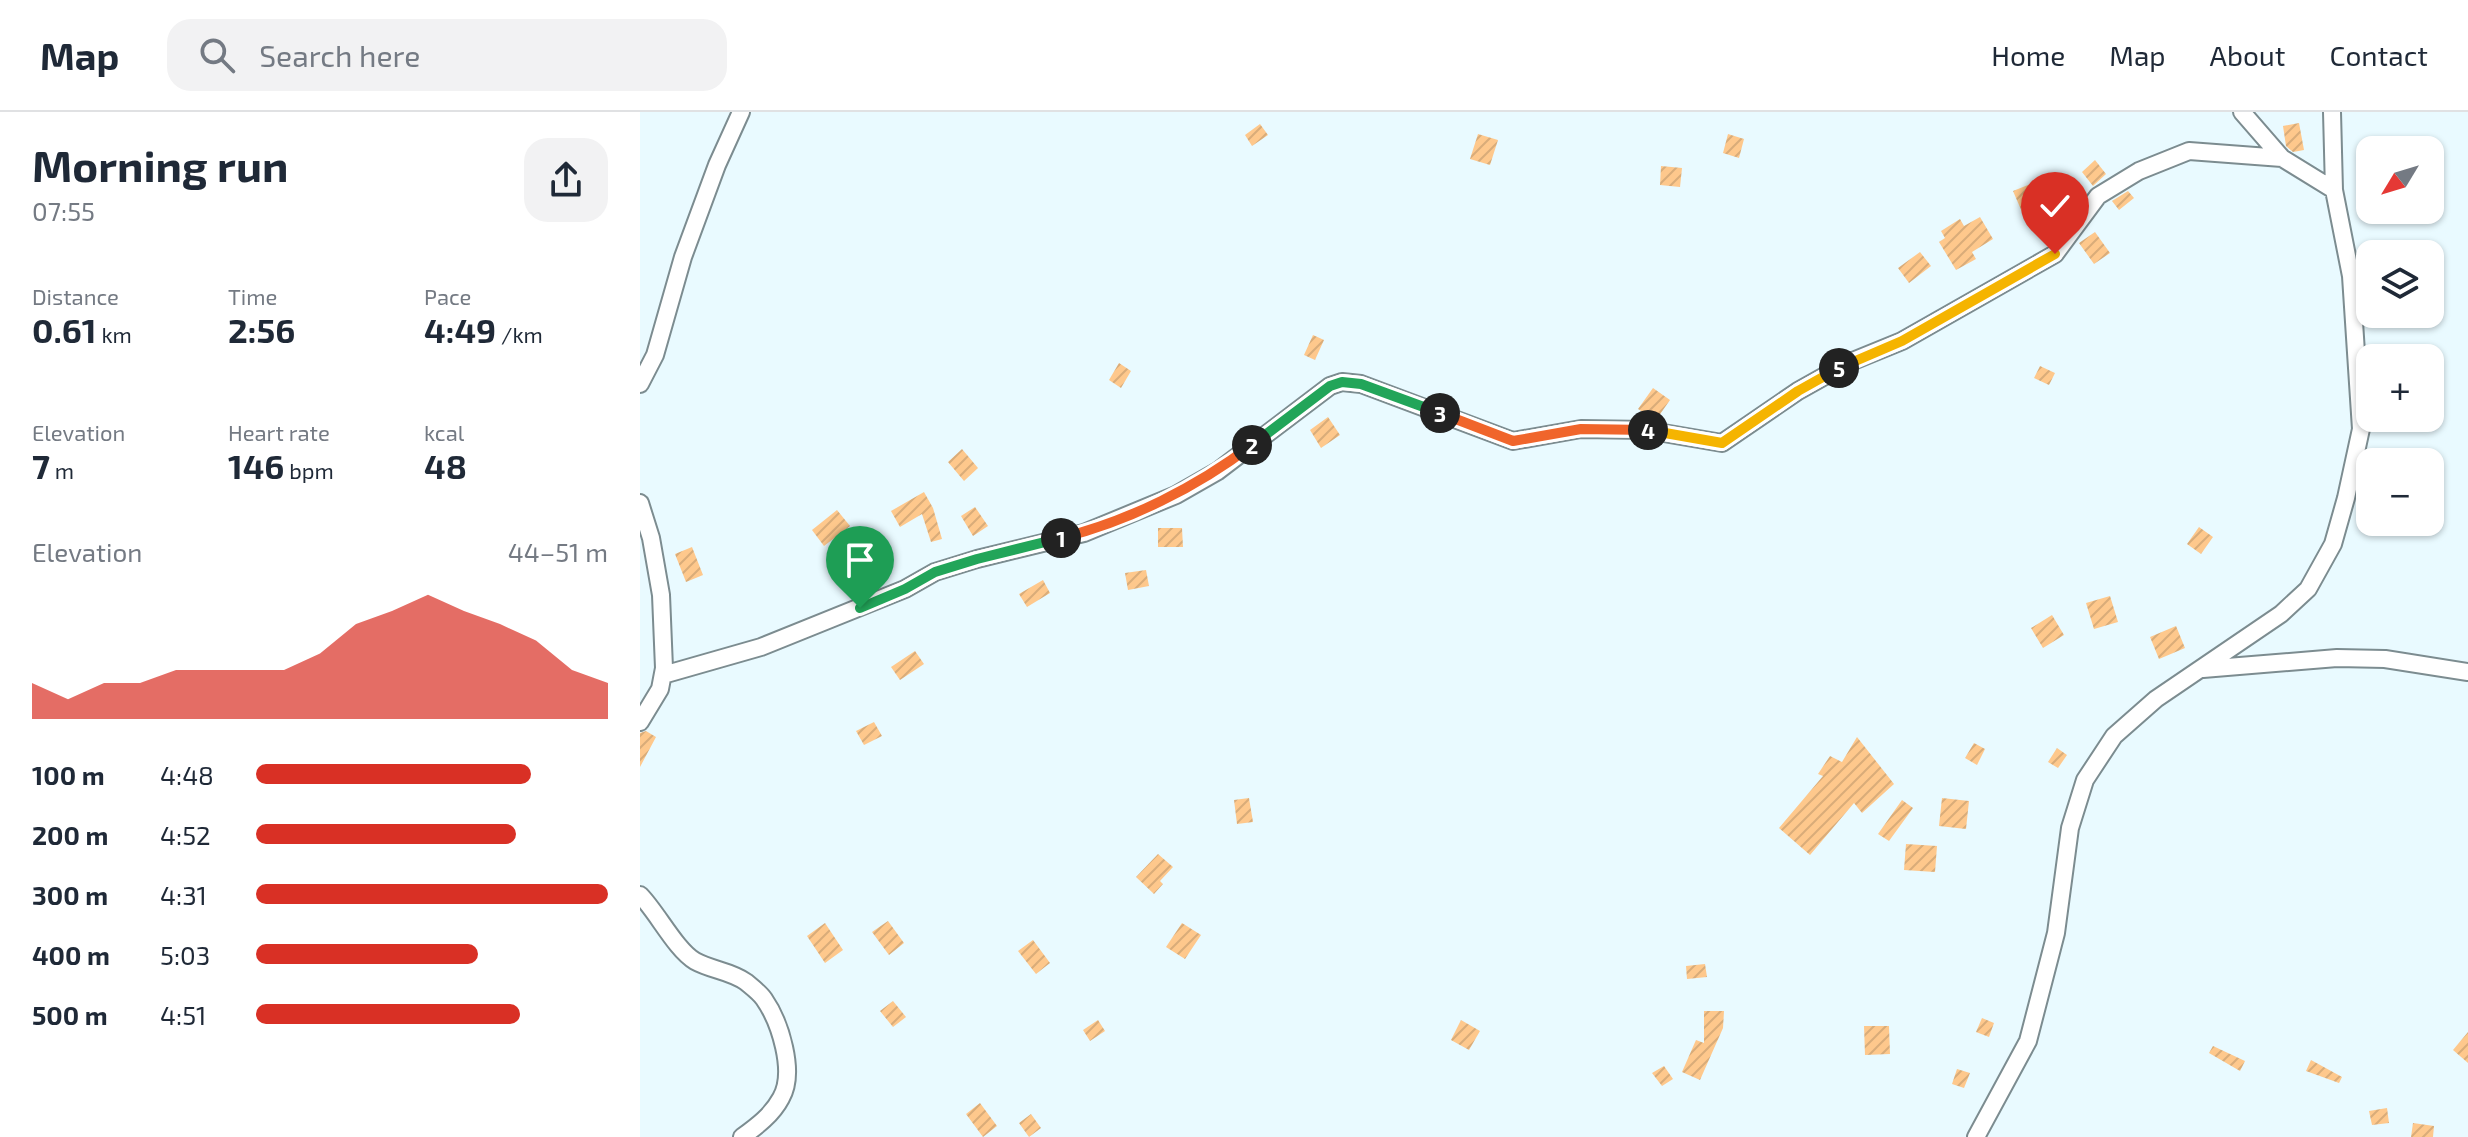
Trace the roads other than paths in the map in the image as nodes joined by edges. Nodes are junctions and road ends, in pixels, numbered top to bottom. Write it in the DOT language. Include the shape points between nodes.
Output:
graph roads {
  1 [pos="741,112"];
  2 [pos="2242,112"];
  3 [pos="2332,112"];
  4 [pos="2282,158"];
  5 [pos="2334,190"];
  6 [pos="640,384"];
  7 [pos="640,503"];
  8 [pos="2200,669"];
  9 [pos="2468,672"];
  10 [pos="663,675"];
  11 [pos="640,722"];
  12 [pos="640,895"];
  13 [pos="742,1137"];
  14 [pos="1976,1137"];
  1 -- 6 [label="street" via="717,165 655,355"];
  2 -- 4 [label="street"];
  3 -- 5 [label="street"];
  4 -- 5 [label="street"];
  4 -- 10 [label="street" via="2189,151 2139,171 2098,196 2055,254 1902,341 1798,391 1722,443 1646,430 1581,429 1513,441 1361,384 1342,382 1176,495 1084,533 935,572 761,647"];
  5 -- 8 [label="street" via="2351,276 2361,429 2346,498 2333,544 2308,589 2281,614"];
  7 -- 10 [label="street" via="661,595"];
  8 -- 9 [label="street" via="2337,658 2385,659"];
  8 -- 14 [label="street" via="2114,736 2085,780 2070,828 2056,933 2028,1041"];
  10 -- 11 [label="street"];
  12 -- 13 [label="street" via="678,946 695,961 742,980 764,997 775,1021 785,1048 783,1097"];
}
